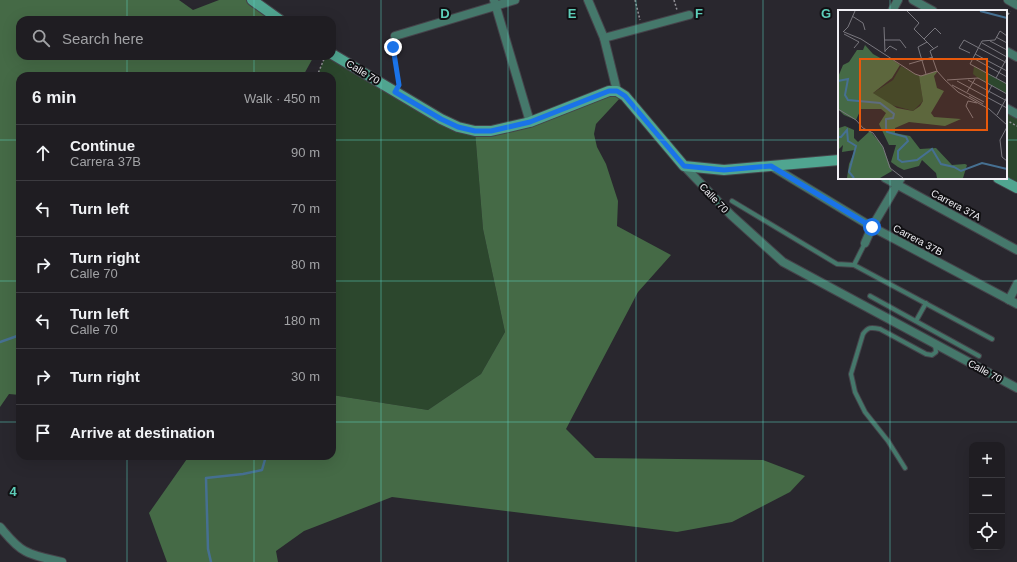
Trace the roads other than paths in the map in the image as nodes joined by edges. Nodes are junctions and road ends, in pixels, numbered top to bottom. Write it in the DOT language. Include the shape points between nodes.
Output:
graph roads {
  1 [pos="252,0"];
  2 [pos="515,0"];
  3 [pos="588,0"];
  4 [pos="898,0"];
  5 [pos="913,0"];
  6 [pos="1008,0"];
  7 [pos="495,3"];
  8 [pos="1017,5"];
  9 [pos="893,10"];
  10 [pos="931,10"];
  11 [pos="689,15"];
  12 [pos="274,16"];
  13 [pos="395,36"];
  14 [pos="604,38"];
  15 [pos="1007,52"];
  16 [pos="336,56"];
  17 [pos="1017,57"];
  18 [pos="617,91"];
  19 [pos="1007,109"];
  20 [pos="1017,114"];
  21 [pos="530,122"];
  22 [pos="838,160"];
  23 [pos="684,166"];
  24 [pos="771,166"];
  25 [pos="1000,179"];
  26 [pos="899,181"];
  27 [pos="1017,188"];
  28 [pos="732,201"];
  29 [pos="872,227"];
  30 [pos="865,243"];
  31 [pos="1017,250"];
  32 [pos="854,265"];
  33 [pos="1017,284"];
  34 [pos="870,296"];
  35 [pos="1013,302"];
  36 [pos="926,303"];
  37 [pos="916,321"];
  38 [pos="992,339"];
  39 [pos="935,345"];
  40 [pos="979,356"];
  41 [pos="1017,388"];
  42 [pos="905,468"];
  43 [pos="0,527"];
  44 [pos="62,562"];
  1 -- 12 [label="main road"];
  2 -- 7 [label="street"];
  3 -- 14 [label="street"];
  4 -- 9 [label="street"];
  5 -- 10 [label="street"];
  6 -- 8 [label="street"];
  7 -- 13 [label="street"];
  7 -- 21 [label="street"];
  11 -- 14 [label="street"];
  14 -- 18 [label="street"];
  15 -- 17 [label="street"];
  16 -- 21 [label="main road, Calle 70" via="458,127 491,131"];
  18 -- 21 [label="main road, Calle 70" via="609,91"];
  18 -- 23 [label="main road, Calle 70" via="625,96"];
  19 -- 20 [label="street"];
  22 -- 24 [label="main road"];
  23 -- 24 [label="main road" via="724,170"];
  23 -- 39 [label="street, Calle 70" via="731,215 783,262"];
  24 -- 29 [label="street, Carrera 37B"];
  25 -- 27 [label="main road"];
  26 -- 29 [label="street"];
  26 -- 31 [label="street, Carrera 37A"];
  28 -- 32 [label="lane" via="837,264"];
  29 -- 30 [label="street"];
  29 -- 35 [label="street, Carrera 37B"];
  30 -- 32 [label="lane"];
  32 -- 36 [label="lane"];
  33 -- 35 [label="street"];
  34 -- 37 [label="lane"];
  36 -- 37 [label="lane"];
  36 -- 38 [label="lane"];
  37 -- 40 [label="lane"];
  39 -- 41 [label="street, Calle 70"];
  39 -- 42 [label="lane" via="936,352 926,354 872,327 863,334 851,374 855,392 865,412"];
  43 -- 44 [label="street" via="24,551"];
}
